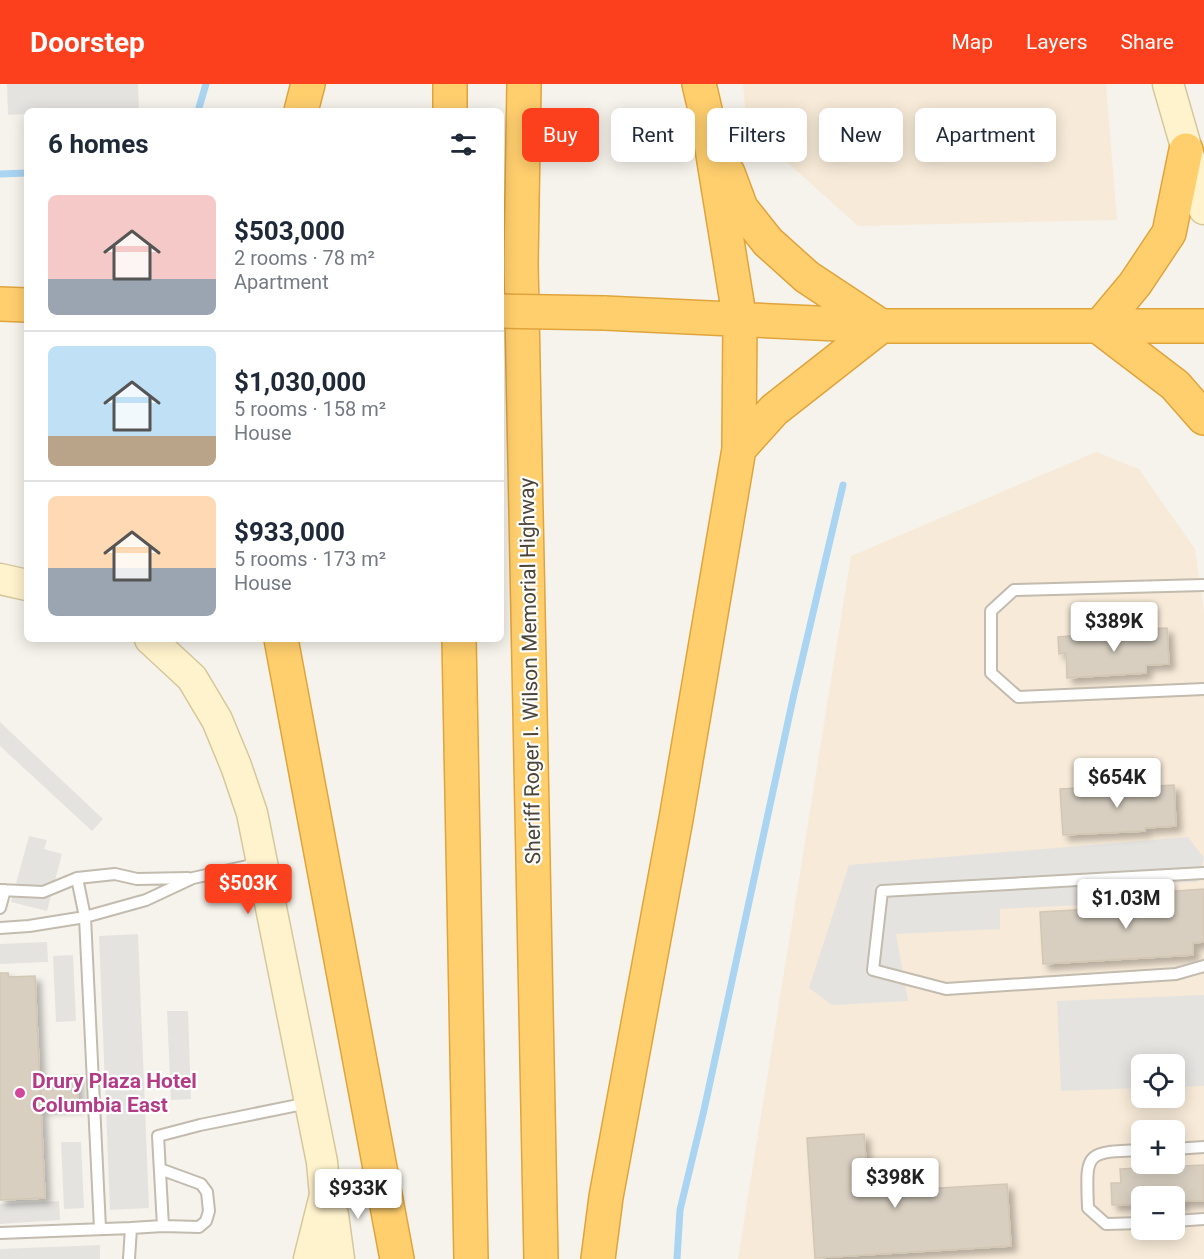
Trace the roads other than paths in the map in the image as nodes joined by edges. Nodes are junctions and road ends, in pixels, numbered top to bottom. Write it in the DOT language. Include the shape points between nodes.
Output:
graph roads {
  1 [pos="308,84"];
  2 [pos="450,84"];
  3 [pos="524,84"];
  4 [pos="699,84"];
  5 [pos="1167,84"];
  6 [pos="302,108"];
  7 [pos="450,108"];
  8 [pos="707,118"];
  9 [pos="1195,161"];
  10 [pos="714,162"];
  11 [pos="724,162"];
  12 [pos="1204,209"];
  13 [pos="0,304"];
  14 [pos="24,304"];
  15 [pos="504,311"];
  16 [pos="740,321"];
  17 [pos="880,326"];
  18 [pos="1204,326"];
  19 [pos="1099,327"];
  20 [pos="1204,418"];
  21 [pos="739,449"];
  22 [pos="0,579"];
  23 [pos="24,584"];
  24 [pos="1204,585"];
  25 [pos="153,642"];
  26 [pos="282,642"];
  27 [pos="459,642"];
  28 [pos="1204,689"];
  29 [pos="262,862"];
  30 [pos="1204,873"];
  31 [pos="77,878"];
  32 [pos="193,878"];
  33 [pos="2,890"];
  34 [pos="0,908"];
  35 [pos="85,917"];
  36 [pos="0,928"];
  37 [pos="1204,966"];
  38 [pos="310,1102"];
  39 [pos="1204,1148"];
  40 [pos="1185,1149"];
  41 [pos="1131,1151"];
  42 [pos="160,1169"];
  43 [pos="325,1195"];
  44 [pos="1204,1219"];
  45 [pos="1185,1220"];
  46 [pos="1131,1223"];
  47 [pos="162,1226"];
  48 [pos="100,1228"];
  49 [pos="131,1228"];
  50 [pos="0,1233"];
  51 [pos="129,1259"];
  52 [pos="309,1259"];
  53 [pos="339,1259"];
  54 [pos="397,1259"];
  55 [pos="471,1259"];
  56 [pos="541,1259"];
  57 [pos="598,1259"];
  1 -- 6 [label="highway"];
  2 -- 7 [label="highway"];
  3 -- 56 [label="highway, Sheriff Roger I. Wilson Memorial Highway" via="521,263"];
  4 -- 8 [label="highway"];
  5 -- 9 [label="street"];
  9 -- 12 [label="street"];
  9 -- 19 [label="highway" via="1169,232 1135,284"];
  10 -- 16 [label="highway"];
  11 -- 17 [label="highway" via="741,208 768,242 807,277"];
  13 -- 14 [label="highway"];
  15 -- 16 [label="highway, bridge"];
  16 -- 17 [label="highway"];
  16 -- 21 [label="highway"];
  17 -- 19 [label="highway"];
  17 -- 21 [label="highway" via="774,410"];
  18 -- 19 [label="highway"];
  19 -- 20 [label="highway" via="1175,385"];
  21 -- 57 [label="highway"];
  22 -- 23 [label="street"];
  24 -- 28 [label="lane" via="1014,590 991,611 992,673 1018,697"];
  25 -- 29 [label="street" via="192,678 217,720 252,813"];
  26 -- 54 [label="highway"];
  27 -- 55 [label="highway"];
  29 -- 32 [label="lane"];
  29 -- 38 [label="street"];
  30 -- 37 [label="lane" via="882,891 873,970 946,989 1176,974"];
  31 -- 32 [label="lane" via="115,874 138,879"];
  31 -- 33 [label="lane" via="43,892"];
  31 -- 35 [label="lane"];
  32 -- 35 [label="lane" via="146,900"];
  33 -- 34 [label="lane"];
  35 -- 36 [label="lane"];
  35 -- 48 [label="lane"];
  38 -- 42 [label="lane" via="158,1136"];
  38 -- 43 [label="street"];
  39 -- 40 [label="lane"];
  41 -- 46 [label="lane" via="1092,1157 1087,1167 1088,1208 1106,1224"];
  42 -- 47 [label="lane"];
  42 -- 47 [label="lane" via="201,1184 207,1192 208,1210 206,1221 199,1227"];
  43 -- 52 [label="street"];
  43 -- 53 [label="street" via="333,1215"];
  44 -- 45 [label="lane"];
  47 -- 49 [label="lane"];
  48 -- 49 [label="lane"];
  48 -- 50 [label="lane"];
  49 -- 51 [label="lane"];
}
